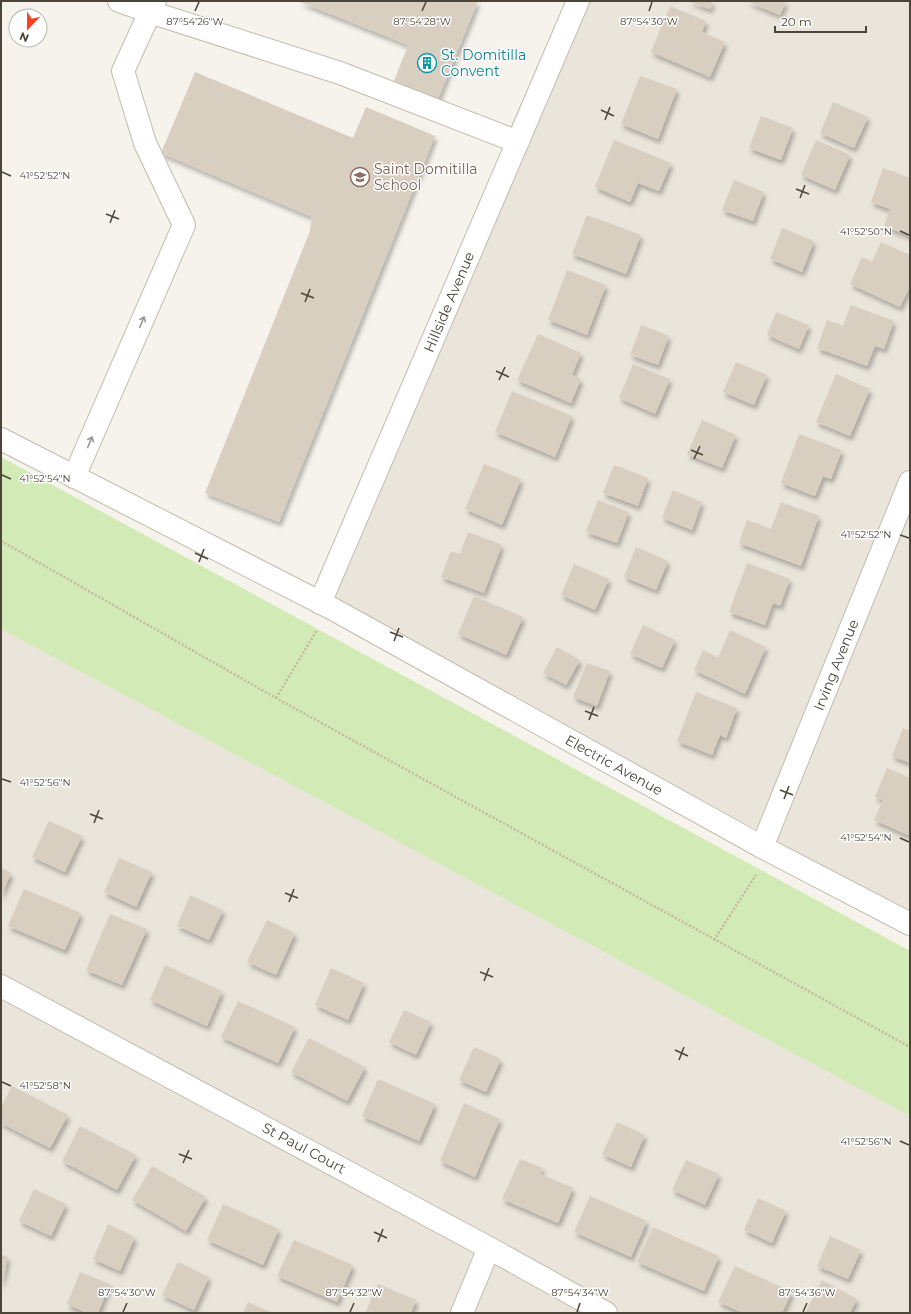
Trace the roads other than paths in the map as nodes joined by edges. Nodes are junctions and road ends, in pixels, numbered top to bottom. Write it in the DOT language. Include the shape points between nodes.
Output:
graph roads {
  1 [pos="119,1"];
  2 [pos="578,1"];
  3 [pos="152,7"];
  4 [pos="518,142"];
  5 [pos="1,439"];
  6 [pos="74,477"];
  7 [pos="910,482"];
  8 [pos="326,606"];
  9 [pos="767,849"];
  10 [pos="910,924"];
  11 [pos="1,986"];
  12 [pos="489,1248"];
  13 [pos="462,1313"];
  14 [pos="606,1313"];
  1 -- 3 [label="street"];
  2 -- 4 [label="street, Hillside Avenue"];
  3 -- 4 [label="street" via="340,73"];
  6 -- 3 [label="street, one-way" via="184,225 145,143 123,71"];
  4 -- 8 [label="street, Hillside Avenue"];
  5 -- 6 [label="street, Electric Avenue"];
  6 -- 8 [label="street, Electric Avenue"];
  7 -- 9 [label="street, Irving Avenue"];
  8 -- 9 [label="street, Electric Avenue"];
  9 -- 10 [label="street, Electric Avenue"];
  11 -- 12 [label="street, St Paul Court"];
  12 -- 13 [label="street"];
  12 -- 14 [label="street, St Paul Court"];
}
